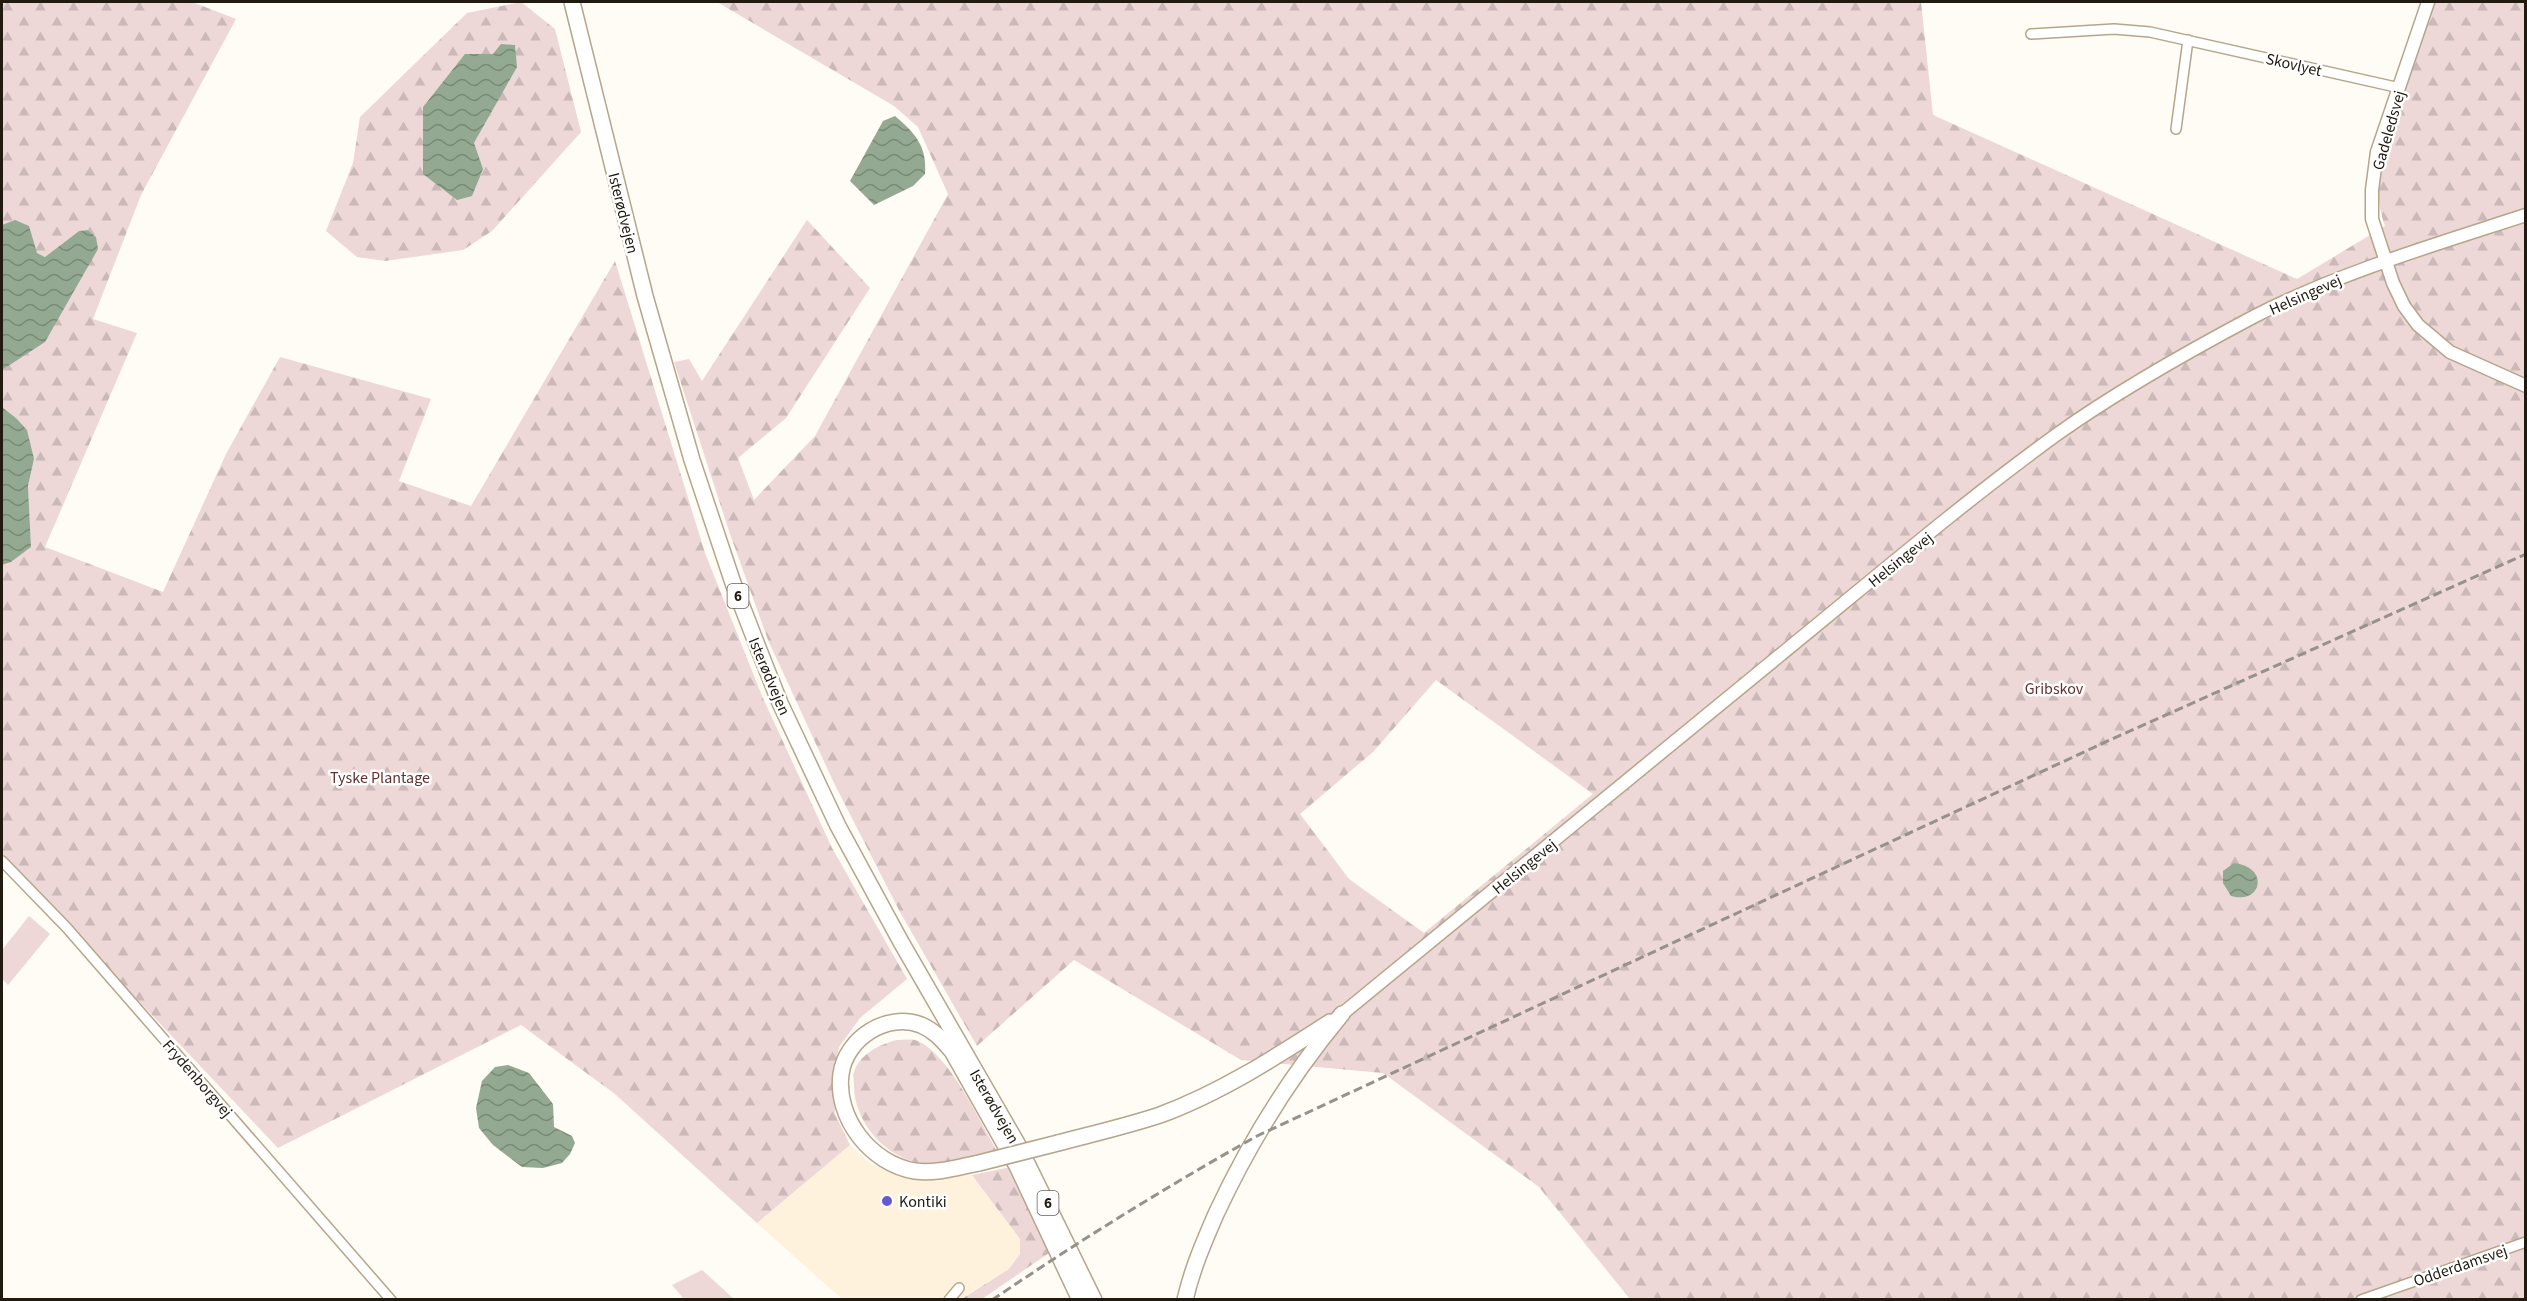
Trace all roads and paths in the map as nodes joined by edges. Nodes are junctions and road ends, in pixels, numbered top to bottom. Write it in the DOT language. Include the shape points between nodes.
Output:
graph roads {
  1 [pos="572,2"];
  2 [pos="2428,2"];
  3 [pos="2031,34"];
  4 [pos="2188,40"];
  5 [pos="2400,88"];
  6 [pos="2176,129"];
  7 [pos="2526,215"];
  8 [pos="2385,261"];
  9 [pos="2526,386"];
  10 [pos="2,861"];
  11 [pos="1342,1014"];
  12 [pos="2526,1242"];
  13 [pos="959,1288"];
  14 [pos="391,1299"];
  15 [pos="949,1299"];
  16 [pos="1080,1299"];
  17 [pos="1094,1299"];
  18 [pos="1185,1299"];
  19 [pos="2361,1299"];
  1 -- 17 [label="highway, Isterødvejen / 6" via="645,296 689,449 733,583 780,703 838,826 1018,1144"];
  2 -- 5 [label="street, Gadeledsvej"];
  3 -- 4 [label="street, Skovlyet" via="2114,29"];
  4 -- 5 [label="street, Skovlyet"];
  4 -- 6 [label="street"];
  5 -- 8 [label="street, Gadeledsvej" via="2377,152 2372,190 2372,219"];
  7 -- 8 [label="street, Helsingevej"];
  8 -- 9 [label="street, Gadeledsvej" via="2404,306 2432,338 2451,352"];
  8 -- 11 [label="street, Helsingevej" via="2256,316 2125,389 2055,436 1807,633"];
  10 -- 14 [label="street, Frydenborgvej" via="67,928"];
  11 -- 16 [label="highway, bridge" via="1239,1078 1160,1114 1058,1143 979,1163 938,1171 915,1171 894,1165 874,1153 858,1136 842,1095 841,1074 848,1054 861,1037 879,1026 899,1022 920,1025 939,1035 952,1051 1017,1166"];
  11 -- 18 [label="highway" via="1276,1102 1232,1180 1200,1251"];
  12 -- 19 [label="street, Odderdamsvej"];
  13 -- 15 [label="street"];
}
